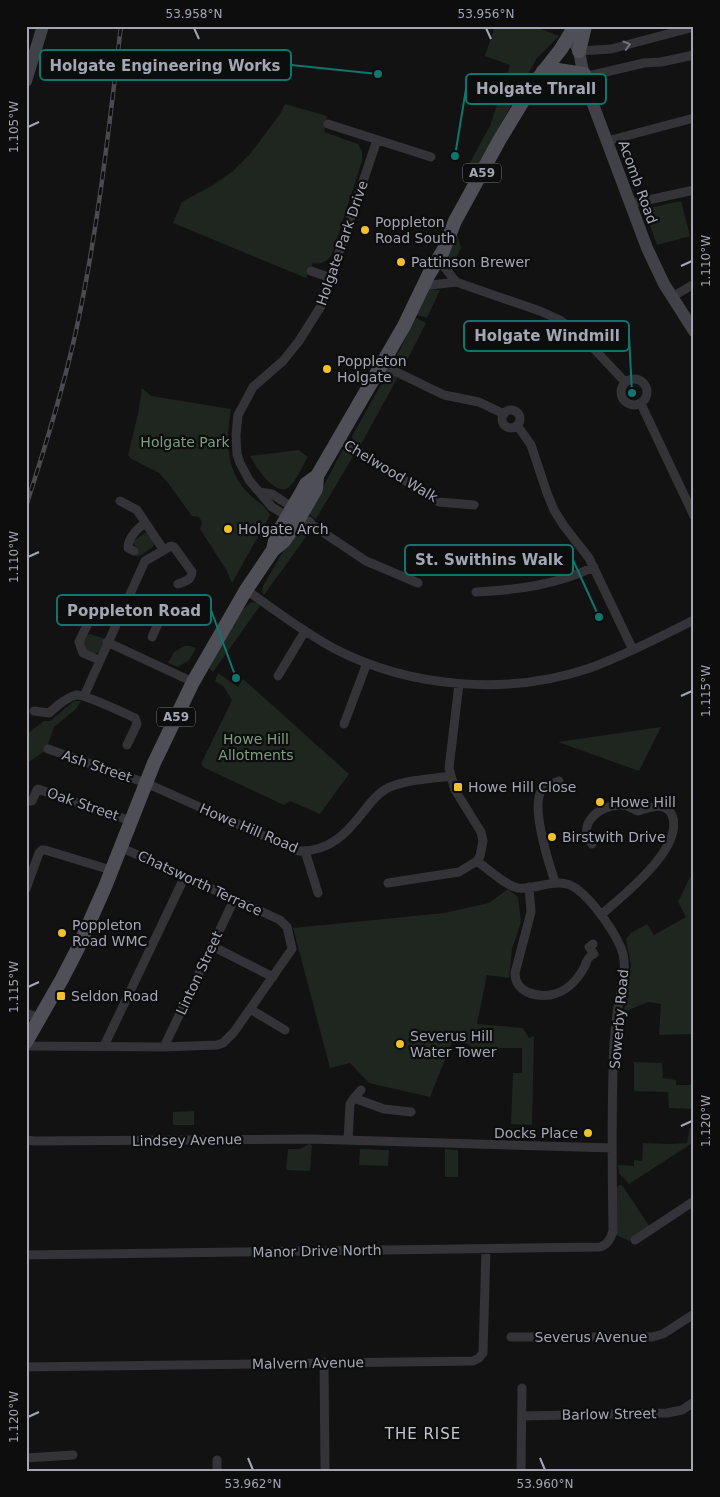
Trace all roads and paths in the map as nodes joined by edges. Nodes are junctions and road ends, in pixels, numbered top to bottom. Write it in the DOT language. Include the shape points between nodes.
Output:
graph roads {
  1 [pos="43,26"];
  2 [pos="575,26"];
  3 [pos="584,26"];
  4 [pos="694,27"];
  5 [pos="568,39"];
  6 [pos="579,51"];
  7 [pos="694,55"];
  8 [pos="543,71"];
  9 [pos="584,75"];
  10 [pos="26,81"];
  11 [pos="694,118"];
  12 [pos="328,124"];
  13 [pos="377,140"];
  14 [pos="608,141"];
  15 [pos="431,157"];
  16 [pos="694,190"];
  17 [pos="630,204"];
  18 [pos="439,260"];
  19 [pos="311,271"];
  20 [pos="331,278"];
  21 [pos="456,282"];
  22 [pos="694,284"];
  23 [pos="423,286"];
  24 [pos="672,297"];
  25 [pos="694,331"];
  26 [pos="382,365"];
  27 [pos="625,382"];
  28 [pos="641,404"];
  29 [pos="338,439"];
  30 [pos="120,501"];
  31 [pos="474,505"];
  32 [pos="295,515"];
  33 [pos="694,516"];
  34 [pos="145,523"];
  35 [pos="167,548"];
  36 [pos="134,551"];
  37 [pos="594,567"];
  38 [pos="418,583"];
  39 [pos="178,584"];
  40 [pos="246,590"];
  41 [pos="476,592"];
  42 [pos="126,603"];
  43 [pos="202,605"];
  44 [pos="106,619"];
  45 [pos="160,619"];
  46 [pos="694,620"];
  47 [pos="305,632"];
  48 [pos="152,637"];
  49 [pos="107,642"];
  50 [pos="633,650"];
  51 [pos="99,660"];
  52 [pos="367,663"];
  53 [pos="278,676"];
  54 [pos="192,682"];
  55 [pos="459,684"];
  56 [pos="84,696"];
  57 [pos="34,711"];
  58 [pos="344,724"];
  59 [pos="127,745"];
  60 [pos="48,749"];
  61 [pos="450,776"];
  62 [pos="559,781"];
  63 [pos="146,783"];
  64 [pos="26,800"];
  65 [pos="130,821"];
  66 [pos="592,844"];
  67 [pos="120,847"];
  68 [pos="305,851"];
  69 [pos="477,861"];
  70 [pos="111,870"];
  71 [pos="185,876"];
  72 [pos="554,882"];
  73 [pos="388,883"];
  74 [pos="529,887"];
  75 [pos="26,889"];
  76 [pos="319,893"];
  77 [pos="234,900"];
  78 [pos="601,915"];
  79 [pos="593,944"];
  80 [pos="212,946"];
  81 [pos="273,977"];
  82 [pos="250,1009"];
  83 [pos="26,1013"];
  84 [pos="40,1018"];
  85 [pos="285,1030"];
  86 [pos="26,1042"];
  87 [pos="26,1046"];
  88 [pos="104,1046"];
  89 [pos="164,1047"];
  90 [pos="361,1090"];
  91 [pos="354,1098"];
  92 [pos="411,1112"];
  93 [pos="26,1140"];
  94 [pos="348,1140"];
  95 [pos="612,1148"];
  96 [pos="694,1201"];
  97 [pos="635,1240"];
  98 [pos="607,1244"];
  99 [pos="486,1249"];
  100 [pos="26,1255"];
  101 [pos="694,1314"];
  102 [pos="511,1337"];
  103 [pos="324,1362"];
  104 [pos="26,1367"];
  105 [pos="522,1388"];
  106 [pos="694,1402"];
  107 [pos="522,1416"];
  108 [pos="73,1456"];
  109 [pos="26,1458"];
  110 [pos="217,1460"];
  111 [pos="217,1471"];
  112 [pos="325,1471"];
  113 [pos="521,1471"];
  1 -- 10 [label="main road"];
  2 -- 5 [label="main road, A59"];
  3 -- 6 [label="main road"];
  6 -- 4 [label="street, one-way" via="611,49"];
  5 -- 6 [label="main road"];
  5 -- 8 [label="main road, A59"];
  6 -- 9 [label="main road, Acomb Road"];
  7 -- 9 [label="street"];
  8 -- 9 [label="main road"];
  8 -- 18 [label="main road, A59" via="500,139 455,221"];
  9 -- 14 [label="main road, Acomb Road"];
  11 -- 14 [label="street"];
  12 -- 13 [label="street"];
  13 -- 15 [label="street"];
  13 -- 20 [label="street, Holgate Park Drive"];
  14 -- 17 [label="main road, Acomb Road"];
  16 -- 17 [label="street"];
  17 -- 24 [label="main road, Acomb Road" via="657,271"];
  18 -- 21 [label="street"];
  18 -- 23 [label="main road, A59"];
  19 -- 20 [label="street"];
  20 -- 32 [label="street, Holgate Park Drive" via="311,324 283,361 253,387 238,415 237,454 249,480 268,504"];
  21 -- 23 [label="street"];
  21 -- 27 [label="street" via="560,320 583,337"];
  22 -- 24 [label="street"];
  23 -- 26 [label="main road, A59"];
  24 -- 25 [label="main road, Acomb Road"];
  26 -- 29 [label="main road, A59"];
  26 -- 37 [label="street" via="444,395 479,402 504,414 502,419 506,426 512,428 517,425 531,445 554,510"];
  27 -- 28 [label="street" via="620,394 624,402 632,406"];
  27 -- 28 [label="street" via="636,379 644,382 647,394"];
  28 -- 33 [label="street"];
  29 -- 31 [label="street, Chelwood Walk" via="440,502"];
  29 -- 32 [label="main road, A59" via="317,476 306,484"];
  30 -- 34 [label="street" via="137,510"];
  32 -- 38 [label="street" via="366,561"];
  32 -- 40 [label="main road, A59" via="276,536 273,550"];
  34 -- 35 [label="street"];
  34 -- 36 [label="street" via="129,541 128,548"];
  35 -- 39 [label="street" via="174,547 192,572 189,580"];
  35 -- 42 [label="street" via="142,566"];
  37 -- 41 [label="street" via="552,583"];
  37 -- 50 [label="street"];
  40 -- 47 [label="street"];
  40 -- 54 [label="main road, A59"];
  42 -- 45 [label="street"];
  42 -- 49 [label="street"];
  43 -- 45 [label="street" via="200,615 195,619"];
  44 -- 51 [label="street" via="92,615 79,642 83,652"];
  45 -- 48 [label="street"];
  46 -- 50 [label="street"];
  47 -- 52 [label="street"];
  47 -- 53 [label="street"];
  49 -- 51 [label="street"];
  49 -- 54 [label="street"];
  50 -- 55 [label="street" via="588,668 544,679"];
  51 -- 56 [label="street"];
  52 -- 55 [label="street"];
  52 -- 58 [label="street"];
  54 -- 63 [label="main road, A59"];
  55 -- 61 [label="street"];
  56 -- 57 [label="street" via="65,700 50,713"];
  56 -- 59 [label="street" via="135,718 137,724"];
  60 -- 63 [label="street, Ash Street"];
  61 -- 68 [label="street, Howe Hill Road" via="387,788 373,799 345,834 330,844"];
  61 -- 69 [label="street" via="481,832 482,850"];
  62 -- 72 [label="street" via="541,791 538,800 540,827"];
  63 -- 65 [label="main road, A59"];
  63 -- 68 [label="street, Howe Hill Road" via="292,850"];
  64 -- 65 [label="street, Oak Street" via="32,801 38,789"];
  65 -- 67 [label="main road, A59"];
  66 -- 78 [label="street" via="585,828 592,817 608,807 624,805 638,811 662,806 672,817 672,831 660,858"];
  67 -- 70 [label="main road, A59"];
  67 -- 71 [label="street, Chatsworth Terrace"];
  68 -- 76 [label="street"];
  69 -- 73 [label="street" via="460,872"];
  69 -- 74 [label="street, Sowerby Road" via="514,887"];
  70 -- 75 [label="street" via="42,850"];
  70 -- 84 [label="main road, A59" via="78,948"];
  71 -- 77 [label="street, Chatsworth Terrace"];
  71 -- 88 [label="street"];
  72 -- 74 [label="street, Sowerby Road"];
  72 -- 78 [label="street, Sowerby Road" via="577,889"];
  74 -- 79 [label="street" via="531,912 515,973 520,987 536,995 563,991 576,980 594,954 590,947"];
  77 -- 80 [label="street, Linton Street"];
  77 -- 81 [label="street, Chatsworth Terrace" via="280,920 287,927 292,949"];
  78 -- 95 [label="street, Sowerby Road" via="618,940 624,974 614,1045"];
  80 -- 81 [label="street"];
  80 -- 89 [label="street, Linton Street"];
  81 -- 82 [label="street"];
  82 -- 85 [label="street"];
  82 -- 89 [label="street" via="223,1043"];
  83 -- 84 [label="street"];
  84 -- 86 [label="main road, A59"];
  87 -- 88 [label="street"];
  88 -- 89 [label="street"];
  90 -- 91 [label="street"];
  91 -- 92 [label="street" via="384,1109"];
  91 -- 94 [label="street" via="350,1104"];
  93 -- 94 [label="street, Lindsey Avenue"];
  94 -- 95 [label="street, Lindsey Avenue"];
  95 -- 98 [label="street, Sowerby Road" via="613,1231"];
  96 -- 97 [label="street"];
  98 -- 99 [label="street, Manor Drive North"];
  99 -- 100 [label="street, Manor Drive North"];
  99 -- 103 [label="street, Malvern Avenue" via="483,1353 479,1358 473,1361"];
  101 -- 102 [label="street, Severus Avenue" via="663,1334 652,1337"];
  103 -- 104 [label="street, Malvern Avenue"];
  103 -- 112 [label="street"];
  105 -- 107 [label="street"];
  106 -- 107 [label="street, Barlow Street" via="682,1410 667,1413"];
  107 -- 113 [label="street"];
  108 -- 109 [label="street"];
  110 -- 111 [label="street"];
}
